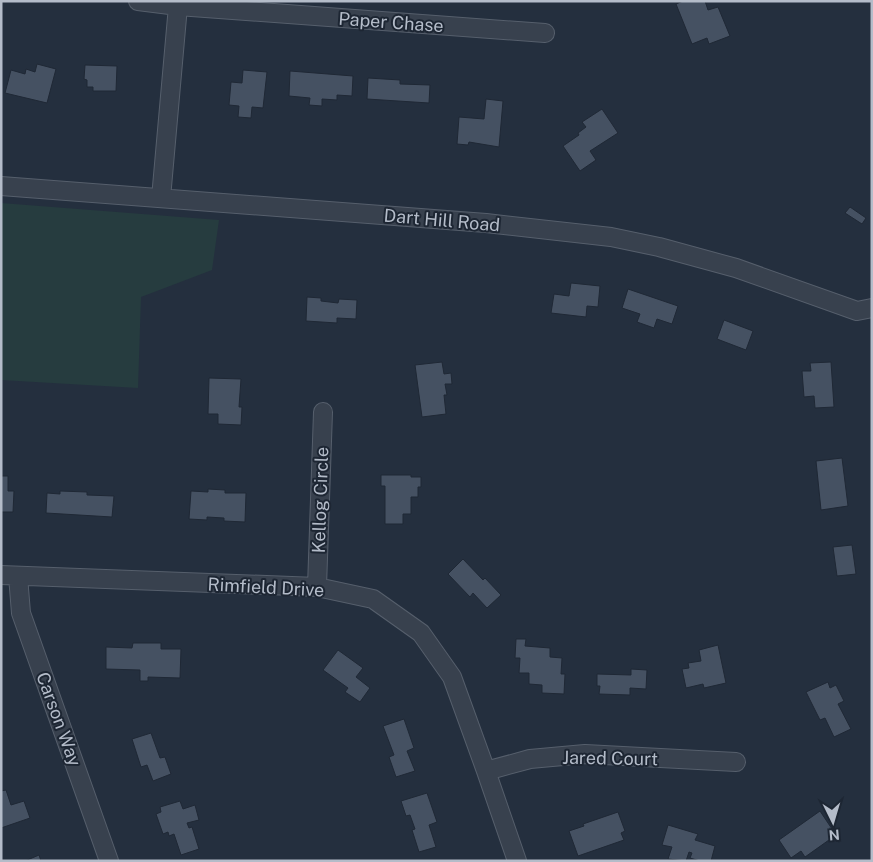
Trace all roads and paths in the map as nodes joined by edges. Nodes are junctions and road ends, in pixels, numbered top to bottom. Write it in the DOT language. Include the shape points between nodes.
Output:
graph roads {
  1 [pos="138,1"];
  2 [pos="178,6"];
  3 [pos="545,33"];
  4 [pos="1,186"];
  5 [pos="161,198"];
  6 [pos="872,308"];
  7 [pos="323,412"];
  8 [pos="10,576"];
  9 [pos="318,587"];
  10 [pos="736,762"];
  11 [pos="486,772"];
  12 [pos="110,861"];
  13 [pos="517,861"];
  1 -- 2 [label="street, Paper Chase"];
  2 -- 3 [label="street, Paper Chase"];
  2 -- 5 [label="street"];
  4 -- 5 [label="street, Dart Hill Road"];
  5 -- 6 [label="street, Dart Hill Road" via="486,222 611,237 736,268 857,311"];
  7 -- 9 [label="street, Kellog Circle"];
  8 -- 9 [label="street, Rimfield Drive"];
  8 -- 12 [label="street, Carson Way"];
  9 -- 11 [label="street, Rimfield Drive" via="373,599 421,633 452,677"];
  10 -- 11 [label="street, Jared Court" via="585,754 530,759"];
  11 -- 13 [label="street, Rimfield Drive"];
}
